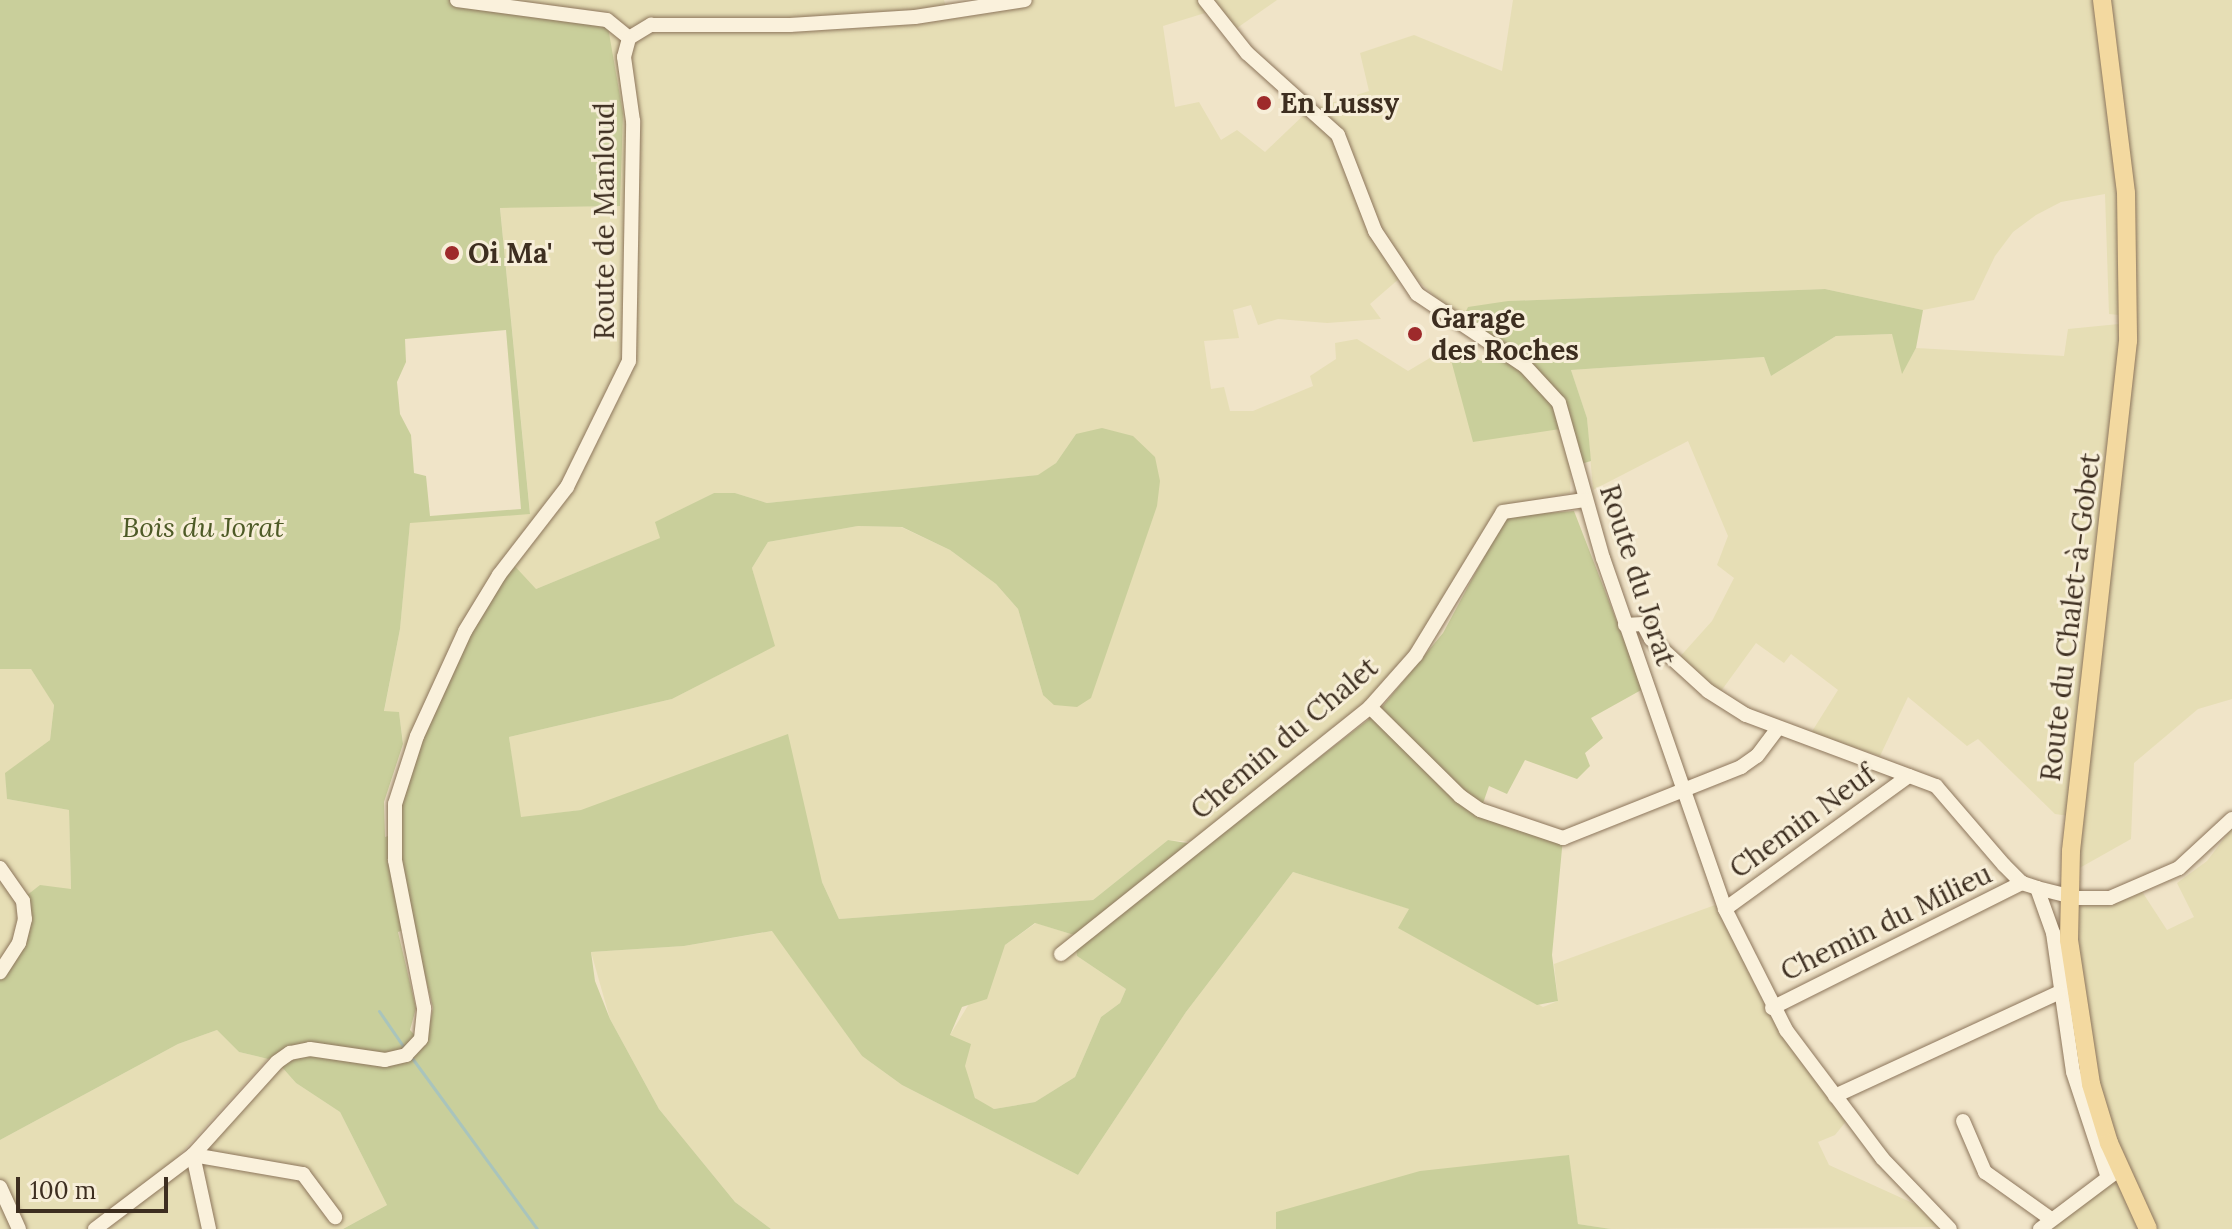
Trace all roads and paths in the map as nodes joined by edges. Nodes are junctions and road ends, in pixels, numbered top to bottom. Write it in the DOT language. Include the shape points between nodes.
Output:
graph roads {
  1 [pos="457,0"];
  2 [pos="1025,0"];
  3 [pos="1205,0"];
  4 [pos="2102,0"];
  5 [pos="629,38"];
  6 [pos="1584,500"];
  7 [pos="1625,625"];
  8 [pos="1370,707"];
  9 [pos="1778,728"];
  10 [pos="1909,776"];
  11 [pos="1681,789"];
  12 [pos="2232,819"];
  13 [pos="0,868"];
  14 [pos="2022,883"];
  15 [pos="2037,888"];
  16 [pos="2068,896"];
  17 [pos="1725,909"];
  18 [pos="1061,954"];
  19 [pos="0,972"];
  20 [pos="2058,993"];
  21 [pos="1772,1008"];
  22 [pos="1835,1096"];
  23 [pos="1963,1121"];
  24 [pos="193,1155"];
  25 [pos="2114,1173"];
  26 [pos="0,1187"];
  27 [pos="335,1217"];
  28 [pos="2046,1224"];
  29 [pos="19,1229"];
  30 [pos="95,1229"];
  31 [pos="209,1229"];
  32 [pos="1950,1229"];
  33 [pos="2148,1229"];
  1 -- 5 [label="street" via="607,20"];
  2 -- 5 [label="street" via="915,17 790,25 651,25"];
  3 -- 6 [label="street, Route du Jorat" via="1256,63 1338,135 1375,231 1417,294 1548,387 1568,423"];
  4 -- 16 [label="main road, Route du Chalet-à-Gobet" via="2126,193 2128,341"];
  5 -- 24 [label="street, Route de Manloud" via="624,57 633,121 629,361 567,487 499,575 465,631 417,736 395,804 395,860 424,1008 421,1039 399,1057 364,1059 310,1049 290,1053"];
  6 -- 7 [label="street, Route du Jorat"];
  6 -- 8 [label="street, Chemin du Chalet" via="1514,508 1496,519 1416,655"];
  7 -- 9 [label="street" via="1643,624 1651,639 1716,698"];
  7 -- 11 [label="street, Route du Jorat"];
  8 -- 11 [label="street" via="1460,796 1480,810 1555,838 1573,836"];
  8 -- 18 [label="street, Chemin du Chalet"];
  9 -- 10 [label="street"];
  9 -- 11 [label="street" via="1752,761"];
  10 -- 14 [label="street" via="1936,786 1954,801"];
  10 -- 17 [label="street, Chemin Neuf"];
  11 -- 17 [label="street, Route du Jorat"];
  12 -- 16 [label="street" via="2172,872 2110,898"];
  13 -- 19 [label="street" via="23,901 25,919 19,943"];
  14 -- 15 [label="street"];
  14 -- 21 [label="street, Chemin du Milieu"];
  15 -- 16 [label="street"];
  15 -- 20 [label="street" via="2053,933"];
  16 -- 25 [label="main road, Route du Chalet-à-Gobet" via="2079,1032"];
  17 -- 21 [label="street, Route du Jorat"];
  20 -- 22 [label="street"];
  20 -- 25 [label="street" via="2073,1072"];
  21 -- 22 [label="street, Route du Jorat"];
  22 -- 32 [label="street, Route du Jorat" via="1914,1196"];
  23 -- 28 [label="street" via="1990,1178"];
  24 -- 27 [label="street" via="303,1174"];
  24 -- 30 [label="street, Route de Manloud"];
  24 -- 31 [label="street"];
  25 -- 28 [label="street"];
  25 -- 33 [label="main road, Route du Chalet-à-Gobet"];
  26 -- 29 [label="street"];
}
